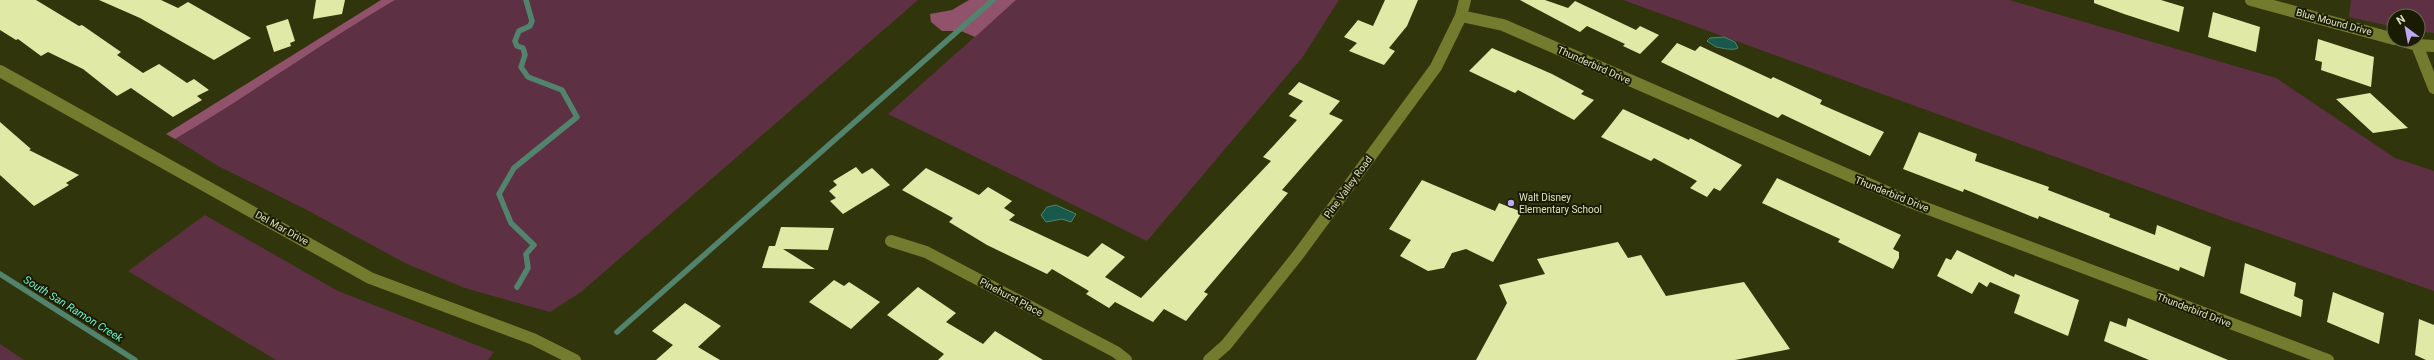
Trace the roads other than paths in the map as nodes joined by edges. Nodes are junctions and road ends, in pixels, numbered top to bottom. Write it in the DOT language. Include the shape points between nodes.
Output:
graph roads {
  1 [pos="1465,0"];
  2 [pos="2251,0"];
  3 [pos="1461,16"];
  4 [pos="2386,37"];
  5 [pos="2418,48"];
  6 [pos="0,71"];
  7 [pos="2434,88"];
  8 [pos="891,241"];
  9 [pos="575,360"];
  10 [pos="1126,360"];
  11 [pos="1208,360"];
  12 [pos="2326,360"];
  1 -- 3 [label="street, Pine Valley Road"];
  2 -- 4 [label="street, Blue Mound Drive"];
  3 -- 11 [label="street, Pine Valley Road" via="1436,67 1298,255 1226,345"];
  3 -- 12 [label="street, Thunderbird Drive" via="1503,25 1910,202"];
  5 -- 7 [label="street"];
  6 -- 9 [label="street, Del Mar Drive" via="370,278 533,338"];
  8 -- 10 [label="street, Pinehurst Place" via="926,252 1116,352"];
}
